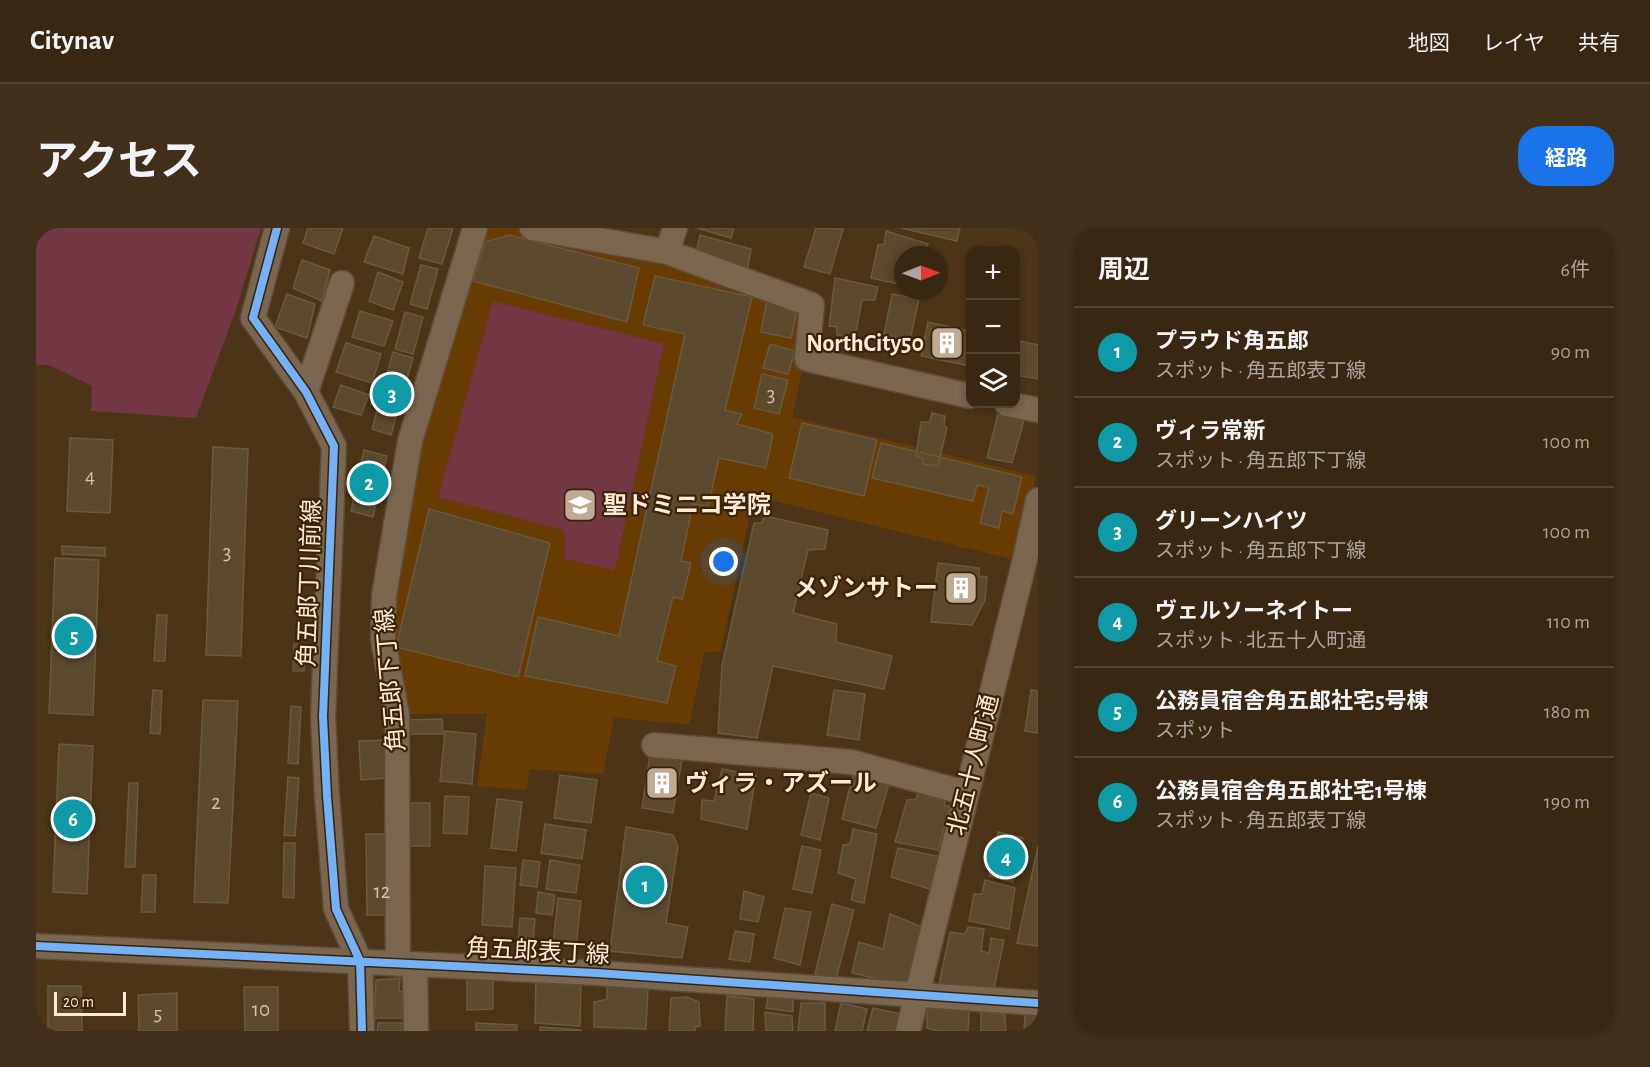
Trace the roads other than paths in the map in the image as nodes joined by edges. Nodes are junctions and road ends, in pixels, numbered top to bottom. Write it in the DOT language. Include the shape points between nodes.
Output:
graph roads {
  1 [pos="277,228"];
  2 [pos="475,228"];
  3 [pos="532,228"];
  4 [pos="675,228"];
  5 [pos="667,252"];
  6 [pos="342,283"];
  7 [pos="306,392"];
  8 [pos="966,395"];
  9 [pos="1020,407"];
  10 [pos="1038,410"];
  11 [pos="1038,500"];
  12 [pos="1029,577"];
  13 [pos="654,745"];
  14 [pos="966,793"];
  15 [pos="36,946"];
  16 [pos="360,961"];
  17 [pos="407,964"];
  18 [pos="915,994"];
  19 [pos="1038,1003"];
  20 [pos="362,1031"];
  21 [pos="416,1031"];
  22 [pos="908,1031"];
  1 -- 7 [label="street, 角五郎丁川前線" via="253,318"];
  2 -- 17 [label="street, 角五郎下丁線" via="410,441 384,596 383,640 397,714"];
  3 -- 5 [label="street"];
  4 -- 5 [label="street"];
  5 -- 8 [label="street" via="812,305 807,359"];
  6 -- 7 [label="street"];
  7 -- 16 [label="street, 角五郎丁川前線" via="334,446 323,717 326,785 336,909"];
  9 -- 10 [label="street"];
  11 -- 12 [label="street, 北五十人町通"];
  12 -- 14 [label="street, 北五十人町通"];
  13 -- 14 [label="street" via="851,762"];
  14 -- 18 [label="street, 北五十人町通"];
  15 -- 16 [label="street, 角五郎表丁線"];
  16 -- 17 [label="street, 角五郎表丁線"];
  16 -- 20 [label="street"];
  17 -- 18 [label="street, 角五郎表丁線"];
  17 -- 21 [label="street, 角五郎下丁線"];
  18 -- 19 [label="street, 角五郎表丁線"];
  18 -- 22 [label="street, 北五十人町通"];
}
